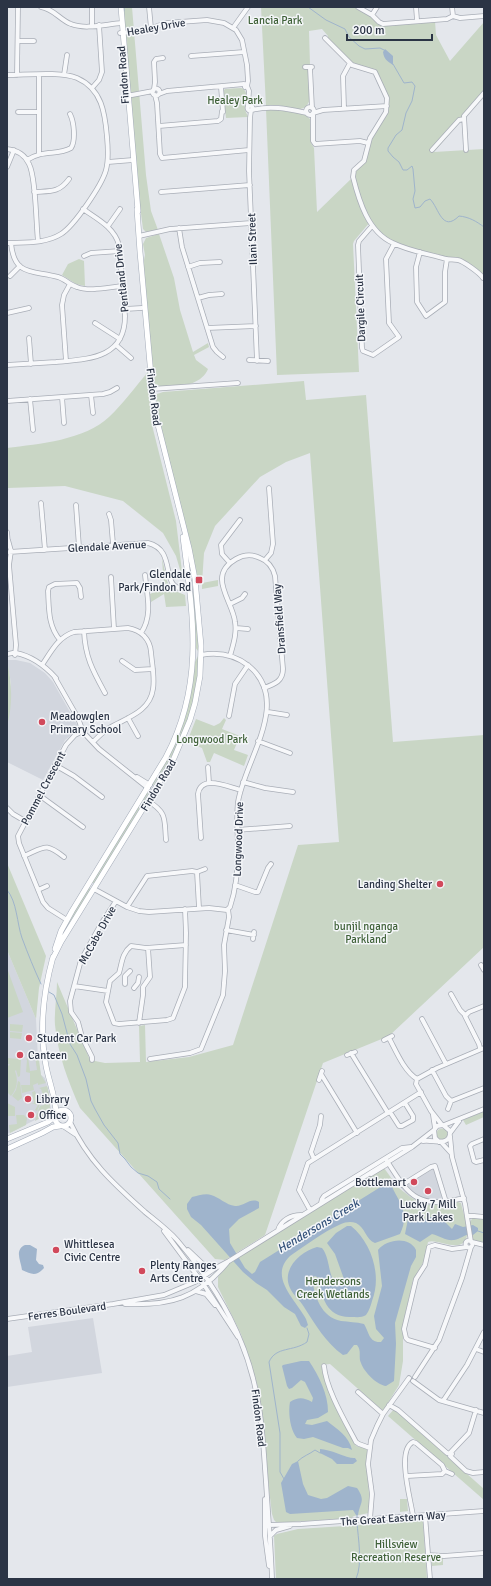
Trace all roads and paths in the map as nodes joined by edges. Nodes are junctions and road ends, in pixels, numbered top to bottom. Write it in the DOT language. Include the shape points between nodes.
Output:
graph roads {
  1 [pos="18,7"];
  2 [pos="23,7"];
  3 [pos="41,7"];
  4 [pos="92,7"];
  5 [pos="120,7"];
  6 [pos="149,7"];
  7 [pos="248,7"];
  8 [pos="358,7"];
  9 [pos="377,7"];
  10 [pos="416,7"];
  11 [pos="452,7"];
  12 [pos="51,8"];
  13 [pos="372,15"];
  14 [pos="453,16"];
  15 [pos="484,16"];
  16 [pos="417,20"];
  17 [pos="121,23"];
  18 [pos="99,25"];
  19 [pos="92,26"];
  20 [pos="151,28"];
  21 [pos="233,28"];
  22 [pos="121,33"];
  23 [pos="325,38"];
  24 [pos="18,41"];
  25 [pos="34,41"];
  26 [pos="244,52"];
  27 [pos="67,55"];
  28 [pos="191,56"];
  29 [pos="163,58"];
  30 [pos="350,64"];
  31 [pos="309,67"];
  32 [pos="7,75"];
  33 [pos="18,75"];
  34 [pos="39,75"];
  35 [pos="64,75"];
  36 [pos="246,86"];
  37 [pos="220,87"];
  38 [pos="92,88"];
  39 [pos="156,92"];
  40 [pos="484,93"];
  41 [pos="127,95"];
  42 [pos="387,106"];
  43 [pos="250,108"];
  44 [pos="344,108"];
  45 [pos="310,111"];
  46 [pos="18,112"];
  47 [pos="39,112"];
  48 [pos="70,114"];
  49 [pos="464,119"];
  50 [pos="159,126"];
  51 [pos="368,143"];
  52 [pos="7,149"];
  53 [pos="14,150"];
  54 [pos="432,150"];
  55 [pos="466,150"];
  56 [pos="249,152"];
  57 [pos="39,154"];
  58 [pos="27,160"];
  59 [pos="131,160"];
  60 [pos="108,162"];
  61 [pos="7,166"];
  62 [pos="69,179"];
  63 [pos="250,185"];
  64 [pos="34,192"];
  65 [pos="160,192"];
  66 [pos="83,209"];
  67 [pos="120,209"];
  68 [pos="251,223"];
  69 [pos="108,226"];
  70 [pos="372,226"];
  71 [pos="179,228"];
  72 [pos="140,236"];
  73 [pos="38,241"];
  74 [pos="9,243"];
  75 [pos="394,244"];
  76 [pos="120,251"];
  77 [pos="420,252"];
  78 [pos="84,256"];
  79 [pos="447,259"];
  80 [pos="220,262"];
  81 [pos="20,266"];
  82 [pos="188,266"];
  83 [pos="10,276"];
  84 [pos="483,278"];
  85 [pos="70,284"];
  86 [pos="123,286"];
  87 [pos="222,294"];
  88 [pos="198,298"];
  89 [pos="29,308"];
  90 [pos="142,308"];
  91 [pos="125,309"];
  92 [pos="7,313"];
  93 [pos="95,323"];
  94 [pos="256,326"];
  95 [pos="207,328"];
  96 [pos="29,338"];
  97 [pos="120,339"];
  98 [pos="116,345"];
  99 [pos="223,357"];
  100 [pos="131,358"];
  101 [pos="249,360"];
  102 [pos="66,361"];
  103 [pos="257,361"];
  104 [pos="268,362"];
  105 [pos="31,364"];
  106 [pos="7,365"];
  107 [pos="238,383"];
  108 [pos="117,388"];
  109 [pos="152,389"];
  110 [pos="91,395"];
  111 [pos="62,397"];
  112 [pos="30,399"];
  113 [pos="7,401"];
  114 [pos="93,413"];
  115 [pos="64,423"];
  116 [pos="33,430"];
  117 [pos="269,488"];
  118 [pos="41,503"];
  119 [pos="76,505"];
  120 [pos="109,514"];
  121 [pos="181,520"];
  122 [pos="240,520"];
  123 [pos="7,532"];
  124 [pos="8,540"];
  125 [pos="113,544"];
  126 [pos="79,547"];
  127 [pos="45,550"];
  128 [pos="10,552"];
  129 [pos="265,560"];
  130 [pos="230,563"];
  131 [pos="146,575"];
  132 [pos="111,577"];
  133 [pos="196,588"];
  134 [pos="189,589"];
  135 [pos="245,594"];
  136 [pos="81,597"];
  137 [pos="10,600"];
  138 [pos="230,604"];
  139 [pos="236,628"];
  140 [pos="114,629"];
  141 [pos="248,629"];
  142 [pos="84,631"];
  143 [pos="141,633"];
  144 [pos="60,640"];
  145 [pos="15,654"];
  146 [pos="193,654"];
  147 [pos="201,654"];
  148 [pos="7,655"];
  149 [pos="230,656"];
  150 [pos="122,661"];
  151 [pos="42,665"];
  152 [pos="248,665"];
  153 [pos="152,669"];
  154 [pos="264,688"];
  155 [pos="105,693"];
  156 [pos="268,712"];
  157 [pos="287,714"];
  158 [pos="229,716"];
  159 [pos="128,718"];
  160 [pos="83,731"];
  161 [pos="138,736"];
  162 [pos="258,741"];
  163 [pos="93,742"];
  164 [pos="290,753"];
  165 [pos="55,765"];
  166 [pos="208,767"];
  167 [pos="243,782"];
  168 [pos="210,783"];
  169 [pos="149,787"];
  170 [pos="155,790"];
  171 [pos="241,790"];
  172 [pos="293,792"];
  173 [pos="39,796"];
  174 [pos="102,797"];
  175 [pos="148,801"];
  176 [pos="7,808"];
  177 [pos="25,821"];
  178 [pos="290,826"];
  179 [pos="83,827"];
  180 [pos="237,830"];
  181 [pos="201,838"];
  182 [pos="166,840"];
  183 [pos="24,856"];
  184 [pos="64,857"];
  185 [pos="271,864"];
  186 [pos="205,869"];
  187 [pos="197,872"];
  188 [pos="235,885"];
  189 [pos="47,886"];
  190 [pos="92,886"];
  191 [pos="38,890"];
  192 [pos="116,901"];
  193 [pos="126,907"];
  194 [pos="199,908"];
  195 [pos="184,909"];
  196 [pos="228,909"];
  197 [pos="67,920"];
  198 [pos="226,930"];
  199 [pos="61,931"];
  200 [pos="68,933"];
  201 [pos="254,935"];
  202 [pos="186,945"];
  203 [pos="148,948"];
  204 [pos="52,960"];
  205 [pos="481,965"];
  206 [pos="484,970"];
  207 [pos="130,971"];
  208 [pos="120,973"];
  209 [pos="125,976"];
  210 [pos="139,977"];
  211 [pos="138,983"];
  212 [pos="125,984"];
  213 [pos="74,986"];
  214 [pos="143,986"];
  215 [pos="134,988"];
  216 [pos="108,991"];
  217 [pos="451,994"];
  218 [pos="484,1006"];
  219 [pos="465,1014"];
  220 [pos="422,1019"];
  221 [pos="139,1023"];
  222 [pos="384,1040"];
  223 [pos="482,1047"];
  224 [pos="351,1053"];
  225 [pos="150,1059"];
  226 [pos="92,1060"];
  227 [pos="446,1064"];
  228 [pos="432,1070"];
  229 [pos="416,1079"];
  230 [pos="319,1080"];
  231 [pos="484,1088"];
  232 [pos="421,1093"];
  233 [pos="55,1098"];
  234 [pos="451,1101"];
  235 [pos="405,1103"];
  236 [pos="448,1109"];
  237 [pos="484,1109"];
  238 [pos="65,1111"];
  239 [pos="431,1111"];
  240 [pos="389,1113"];
  241 [pos="56,1115"];
  242 [pos="321,1116"];
  243 [pos="462,1118"];
  244 [pos="70,1122"];
  245 [pos="443,1125"];
  246 [pos="61,1126"];
  247 [pos="434,1129"];
  248 [pos="356,1132"];
  249 [pos="76,1134"];
  250 [pos="450,1135"];
  251 [pos="7,1139"];
  252 [pos="484,1139"];
  253 [pos="440,1142"];
  254 [pos="418,1143"];
  255 [pos="412,1147"];
  256 [pos="7,1149"];
  257 [pos="452,1157"];
  258 [pos="314,1160"];
  259 [pos="484,1160"];
  260 [pos="388,1163"];
  261 [pos="402,1184"];
  262 [pos="464,1198"];
  263 [pos="446,1202"];
  264 [pos="321,1204"];
  265 [pos="310,1210"];
  266 [pos="468,1216"];
  267 [pos="484,1217"];
  268 [pos="158,1223"];
  269 [pos="181,1245"];
  270 [pos="469,1245"];
  271 [pos="483,1245"];
  272 [pos="229,1261"];
  273 [pos="214,1269"];
  274 [pos="202,1277"];
  275 [pos="208,1282"];
  276 [pos="204,1285"];
  277 [pos="195,1291"];
  278 [pos="113,1304"];
  279 [pos="224,1314"];
  280 [pos="7,1320"];
  281 [pos="484,1332"];
  282 [pos="244,1348"];
  283 [pos="435,1348"];
  284 [pos="476,1349"];
  285 [pos="484,1352"];
  286 [pos="324,1366"];
  287 [pos="413,1378"];
  288 [pos="358,1392"];
  289 [pos="443,1401"];
  290 [pos="390,1404"];
  291 [pos="476,1410"];
  292 [pos="484,1413"];
  293 [pos="383,1414"];
  294 [pos="370,1447"];
  295 [pos="451,1454"];
  296 [pos="444,1472"];
  297 [pos="484,1472"];
  298 [pos="452,1474"];
  299 [pos="407,1476"];
  300 [pos="266,1489"];
  301 [pos="268,1501"];
  302 [pos="484,1511"];
  303 [pos="425,1515"];
  304 [pos="413,1516"];
  305 [pos="372,1519"];
  306 [pos="277,1524"];
  307 [pos="301,1524"];
  308 [pos="268,1526"];
  309 [pos="290,1526"];
  310 [pos="270,1537"];
  311 [pos="484,1553"];
  312 [pos="428,1555"];
  313 [pos="272,1579"];
  314 [pos="430,1579"];
  1 -- 2 [label="street"];
  1 -- 24 [label="street"];
  3 -- 12 [label="street"];
  4 -- 19 [label="street"];
  5 -- 17 [label="main road, Findon Road"];
  6 -- 20 [label="street"];
  7 -- 21 [label="street"];
  8 -- 13 [label="street"];
  9 -- 13 [label="street"];
  10 -- 16 [label="street"];
  11 -- 14 [label="street"];
  12 -- 19 [label="street" via="66,22"];
  13 -- 16 [label="street" via="382,24"];
  14 -- 15 [label="street"];
  14 -- 16 [label="street" via="447,19"];
  17 -- 18 [label="street"];
  17 -- 22 [label="main road, Findon Road"];
  18 -- 19 [label="street"];
  18 -- 38 [label="street" via="102,72"];
  20 -- 21 [label="street, Healey Drive" via="163,23 204,20 224,23"];
  20 -- 22 [label="street, Healey Drive"];
  21 -- 26 [label="street" via="240,37"];
  22 -- 41 [label="main road, Findon Road"];
  23 -- 30 [label="street"];
  24 -- 25 [label="street"];
  24 -- 33 [label="street"];
  26 -- 28 [label="street"];
  26 -- 36 [label="street" via="248,77"];
  27 -- 35 [label="street"];
  29 -- 39 [label="street" via="154,61"];
  30 -- 42 [label="street" via="376,74 387,98"];
  30 -- 44 [label="street" via="342,77"];
  31 -- 45 [label="street"];
  32 -- 33 [label="street"];
  33 -- 34 [label="street"];
  34 -- 35 [label="street"];
  34 -- 47 [label="street"];
  35 -- 38 [label="street" via="78,79"];
  36 -- 37 [label="street"];
  36 -- 43 [label="street"];
  37 -- 39 [label="street"];
  37 -- 50 [label="street" via="223,120 220,122"];
  38 -- 60 [label="street" via="100,99 104,111"];
  39 -- 41 [label="street"];
  39 -- 50 [label="street"];
  40 -- 49 [label="street"];
  41 -- 59 [label="main road, Findon Road"];
  42 -- 44 [label="street"];
  42 -- 51 [label="street" via="385,116"];
  43 -- 45 [label="street" via="278,107"];
  43 -- 56 [label="street, Ilani Street"];
  44 -- 45 [label="street"];
  45 -- 51 [label="street" via="315,144 360,141"];
  46 -- 47 [label="street"];
  47 -- 57 [label="street"];
  48 -- 57 [label="street" via="72,147"];
  49 -- 54 [label="street" via="459,120"];
  49 -- 55 [label="street"];
  50 -- 56 [label="street" via="162,158"];
  51 -- 70 [label="street" via="364,161 354,170 353,177"];
  52 -- 53 [label="street"];
  53 -- 58 [label="street"];
  53 -- 61 [label="street"];
  56 -- 63 [label="street, Ilani Street"];
  57 -- 58 [label="street"];
  58 -- 64 [label="street" via="32,173"];
  59 -- 60 [label="street"];
  59 -- 72 [label="main road, Findon Road"];
  60 -- 66 [label="street" via="102,181"];
  62 -- 64 [label="street" via="59,190"];
  63 -- 65 [label="street"];
  63 -- 68 [label="street, Ilani Street"];
  64 -- 73 [label="street"];
  66 -- 69 [label="street, Pentland Drive"];
  66 -- 73 [label="street" via="63,233 51,239"];
  67 -- 69 [label="street"];
  68 -- 71 [label="street"];
  68 -- 94 [label="street, Ilani Street"];
  69 -- 76 [label="street, Pentland Drive" via="117,238"];
  70 -- 75 [label="street"];
  70 -- 75 [label="street, Dargile Circuit" via="358,245 362,348 363,351 374,355 399,338 389,323 386,259"];
  71 -- 72 [label="street"];
  71 -- 82 [label="street"];
  72 -- 109 [label="main road, Findon Road"];
  73 -- 74 [label="street"];
  74 -- 81 [label="street"];
  75 -- 77 [label="street"];
  76 -- 78 [label="street" via="91,253"];
  76 -- 86 [label="street, Pentland Drive"];
  77 -- 79 [label="street"];
  77 -- 79 [label="street" via="416,268 417,302 426,316 445,302"];
  79 -- 84 [label="street" via="459,260"];
  80 -- 82 [label="street"];
  81 -- 83 [label="street"];
  81 -- 85 [label="street" via="30,273 56,277"];
  82 -- 88 [label="street"];
  85 -- 86 [label="street" via="86,289"];
  85 -- 102 [label="street" via="62,305"];
  86 -- 91 [label="street, Pentland Drive"];
  87 -- 88 [label="street"];
  88 -- 95 [label="street"];
  89 -- 92 [label="street"];
  90 -- 91 [label="street"];
  91 -- 97 [label="street, Pentland Drive" via="125,323"];
  93 -- 97 [label="street"];
  94 -- 95 [label="street"];
  94 -- 103 [label="street, Ilani Street"];
  95 -- 99 [label="street" via="213,348"];
  96 -- 105 [label="street"];
  97 -- 98 [label="street, Pentland Drive"];
  98 -- 100 [label="street"];
  98 -- 102 [label="street, Pentland Drive" via="98,357"];
  101 -- 103 [label="street"];
  102 -- 105 [label="street, Pentland Drive"];
  103 -- 104 [label="street"];
  105 -- 106 [label="street, Pentland Drive"];
  107 -- 109 [label="street"];
  108 -- 110 [label="street"];
  109 -- 121 [label="main road, Findon Road" via="157,424"];
  110 -- 111 [label="street"];
  110 -- 114 [label="street"];
  111 -- 112 [label="street"];
  111 -- 115 [label="street"];
  112 -- 113 [label="street"];
  112 -- 116 [label="street"];
  117 -- 129 [label="street" via="273,544"];
  118 -- 127 [label="street"];
  119 -- 126 [label="street"];
  120 -- 125 [label="street"];
  121 -- 133 [label="main road, Findon Road"];
  121 -- 134 [label="main road, Findon Road"];
  122 -- 130 [label="street" via="221,545 222,554"];
  123 -- 124 [label="street"];
  124 -- 128 [label="street"];
  125 -- 126 [label="street, Glendale Avenue"];
  125 -- 134 [label="street, Glendale Avenue" via="145,542 155,545 166,558 172,584 178,588"];
  126 -- 127 [label="street, Glendale Avenue"];
  127 -- 128 [label="street, Glendale Avenue"];
  128 -- 137 [label="street"];
  129 -- 130 [label="street" via="246,556"];
  129 -- 154 [label="street, Dransfield Way" via="276,579 283,672 277,683"];
  130 -- 138 [label="street" via="224,572 222,583"];
  131 -- 143 [label="street" via="148,615"];
  132 -- 140 [label="street"];
  133 -- 134 [label="main road"];
  133 -- 147 [label="main road, Findon Road"];
  134 -- 146 [label="main road, Findon Road"];
  135 -- 138 [label="street"];
  136 -- 144 [label="street" via="80,586 77,583 55,584 49,587 51,624"];
  137 -- 145 [label="street"];
  138 -- 139 [label="street"];
  139 -- 141 [label="street"];
  139 -- 149 [label="street"];
  140 -- 142 [label="street"];
  140 -- 143 [label="street" via="131,629"];
  142 -- 144 [label="street" via="71,633"];
  142 -- 155 [label="street" via="89,662"];
  143 -- 153 [label="street" via="150,645"];
  144 -- 151 [label="street"];
  145 -- 148 [label="street"];
  145 -- 151 [label="street"];
  146 -- 147 [label="main road"];
  146 -- 169 [label="main road, Findon Road" via="190,690 181,725"];
  147 -- 149 [label="street, Longwood Drive"];
  147 -- 170 [label="main road, Findon Road" via="190,720 174,758"];
  149 -- 152 [label="street, Longwood Drive"];
  150 -- 153 [label="street" via="135,670"];
  151 -- 160 [label="street" via="60,684 82,723"];
  152 -- 154 [label="street, Longwood Drive" via="260,678"];
  152 -- 158 [label="street" via="235,684"];
  153 -- 159 [label="street" via="154,686 150,699 142,710"];
  154 -- 156 [label="street, Longwood Drive"];
  156 -- 157 [label="street"];
  156 -- 162 [label="street, Longwood Drive"];
  159 -- 161 [label="street"];
  159 -- 163 [label="street"];
  160 -- 163 [label="street"];
  160 -- 165 [label="street, Pommel Crescent" via="66,745"];
  162 -- 164 [label="street"];
  162 -- 167 [label="street, Longwood Drive"];
  163 -- 169 [label="street"];
  165 -- 173 [label="street, Pommel Crescent"];
  165 -- 174 [label="street"];
  166 -- 168 [label="street"];
  167 -- 171 [label="street, Longwood Drive"];
  167 -- 172 [label="street"];
  168 -- 171 [label="street"];
  168 -- 181 [label="street" via="202,785 198,794"];
  169 -- 170 [label="main road"];
  169 -- 190 [label="main road, Findon Road"];
  170 -- 175 [label="main road, Findon Road"];
  171 -- 180 [label="street, Longwood Drive"];
  173 -- 177 [label="street, Pommel Crescent"];
  173 -- 179 [label="street"];
  175 -- 182 [label="street" via="163,813"];
  175 -- 190 [label="main road, Findon Road"];
  176 -- 177 [label="street"];
  177 -- 183 [label="street, Pommel Crescent" via="18,839"];
  178 -- 180 [label="street"];
  180 -- 188 [label="street, Longwood Drive"];
  183 -- 184 [label="street" via="48,847"];
  183 -- 191 [label="street, Pommel Crescent"];
  185 -- 188 [label="street" via="258,892"];
  186 -- 187 [label="street"];
  187 -- 193 [label="street" via="147,876"];
  187 -- 194 [label="street"];
  188 -- 196 [label="street, Longwood Drive" via="231,906"];
  189 -- 191 [label="street"];
  190 -- 192 [label="street"];
  190 -- 197 [label="main road, Findon Road" via="77,902"];
  190 -- 200 [label="main road, Findon Road"];
  191 -- 197 [label="street, Pommel Crescent" via="46,906"];
  192 -- 193 [label="street"];
  192 -- 213 [label="street, McCabe Drive" via="83,956"];
  193 -- 195 [label="street" via="144,912"];
  194 -- 195 [label="street"];
  194 -- 196 [label="street"];
  195 -- 202 [label="street"];
  196 -- 198 [label="street, Longwood Drive" via="230,917"];
  197 -- 199 [label="main road, Findon Road"];
  198 -- 201 [label="street"];
  198 -- 225 [label="street, Longwood Drive" via="223,994 201,1050"];
  199 -- 200 [label="main road" via="63,934"];
  199 -- 204 [label="main road, Findon Road"];
  200 -- 204 [label="main road, Findon Road"];
  202 -- 203 [label="street"];
  202 -- 221 [label="street" via="185,987 173,1018"];
  203 -- 208 [label="street" via="129,947 121,962"];
  203 -- 214 [label="street" via="150,977"];
  204 -- 233 [label="main road, Findon Road" via="45,992 42,1031 46,1066"];
  205 -- 206 [label="street"];
  207 -- 209 [label="street"];
  208 -- 209 [label="street"];
  208 -- 216 [label="street" via="110,981"];
  209 -- 212 [label="street"];
  210 -- 211 [label="street"];
  211 -- 214 [label="street"];
  211 -- 215 [label="street"];
  213 -- 216 [label="street"];
  213 -- 226 [label="street, McCabe Drive" via="70,1009"];
  214 -- 221 [label="street"];
  216 -- 221 [label="street" via="106,1003 114,1023"];
  217 -- 219 [label="street"];
  218 -- 219 [label="street"];
  219 -- 223 [label="street" via="465,1019"];
  220 -- 227 [label="street"];
  222 -- 229 [label="street" via="390,1037 404,1064"];
  223 -- 227 [label="street"];
  224 -- 240 [label="street"];
  227 -- 228 [label="street"];
  228 -- 229 [label="street"];
  228 -- 234 [label="street"];
  229 -- 232 [label="street"];
  230 -- 248 [label="street" via="321,1073"];
  231 -- 234 [label="street"];
  232 -- 235 [label="street"];
  232 -- 239 [label="street"];
  233 -- 238 [label="main road, Findon Road"];
  233 -- 241 [label="main road, Findon Road"];
  234 -- 236 [label="street"];
  235 -- 240 [label="street"];
  235 -- 240 [label="street" via="413,1120 399,1126"];
  237 -- 243 [label="street"];
  238 -- 241 [label="main road" via="60,1111"];
  238 -- 244 [label="main road" via="70,1115"];
  239 -- 245 [label="street"];
  239 -- 247 [label="street"];
  240 -- 248 [label="street"];
  241 -- 246 [label="main road" via="56,1123"];
  241 -- 251 [label="main road" via="48,1122"];
  242 -- 258 [label="street" via="311,1152"];
  243 -- 245 [label="street"];
  243 -- 250 [label="street"];
  244 -- 246 [label="main road"];
  244 -- 249 [label="street, Findon Road"];
  245 -- 247 [label="street"];
  245 -- 250 [label="street" via="448,1128"];
  246 -- 249 [label="street, Findon Road"];
  246 -- 256 [label="main road" via="53,1127"];
  247 -- 253 [label="street" via="434,1136"];
  247 -- 254 [label="street"];
  248 -- 258 [label="street"];
  249 -- 268 [label="street, Findon Road" via="102,1172"];
  250 -- 253 [label="street" via="446,1141"];
  250 -- 257 [label="street"];
  252 -- 259 [label="street" via="470,1146 474,1161"];
  253 -- 254 [label="street" via="432,1140"];
  253 -- 257 [label="street"];
  254 -- 255 [label="street"];
  255 -- 260 [label="street"];
  255 -- 264 [label="street" via="402,1148 324,1196"];
  257 -- 262 [label="street"];
  258 -- 265 [label="street" via="307,1165 299,1189"];
  260 -- 261 [label="street"];
  260 -- 264 [label="street"];
  261 -- 263 [label="street" via="410,1193 421,1199"];
  261 -- 263 [label="street" via="435,1166"];
  262 -- 263 [label="street"];
  262 -- 266 [label="street"];
  264 -- 265 [label="street"];
  265 -- 272 [label="street"];
  266 -- 267 [label="street"];
  266 -- 270 [label="street"];
  268 -- 269 [label="street, Findon Road"];
  268 -- 274 [label="street, Findon Road"];
  269 -- 273 [label="street" via="206,1267"];
  269 -- 274 [label="street, Findon Road"];
  270 -- 271 [label="street"];
  270 -- 283 [label="street" via="462,1278"];
  270 -- 283 [label="street" via="454,1249 435,1245 429,1247 425,1264 416,1279 404,1329 406,1338"];
  272 -- 273 [label="street, Ferres Boulevard"];
  272 -- 275 [label="street, Ferres Boulevard"];
  273 -- 274 [label="street, Ferres Boulevard"];
  274 -- 275 [label="street, Findon Road"];
  274 -- 276 [label="street, Findon Road"];
  274 -- 278 [label="street, Ferres Boulevard" via="182,1289"];
  275 -- 276 [label="street, Ferres Boulevard"];
  275 -- 282 [label="street, Findon Road" via="234,1324"];
  276 -- 277 [label="street, Ferres Boulevard"];
  276 -- 279 [label="street, Findon Road"];
  277 -- 278 [label="street, Ferres Boulevard" via="160,1304"];
  277 -- 279 [label="street" via="206,1294"];
  278 -- 280 [label="street, Ferres Boulevard"];
  279 -- 282 [label="street, Findon Road"];
  281 -- 284 [label="street"];
  282 -- 300 [label="street, Findon Road" via="259,1407"];
  283 -- 287 [label="street"];
  284 -- 285 [label="street"];
  284 -- 289 [label="street"];
  286 -- 294 [label="street" via="337,1406 356,1442"];
  287 -- 289 [label="street"];
  287 -- 290 [label="street"];
  288 -- 293 [label="street"];
  289 -- 291 [label="street"];
  290 -- 293 [label="street"];
  290 -- 295 [label="street"];
  291 -- 292 [label="street"];
  291 -- 295 [label="street" via="469,1433"];
  293 -- 294 [label="street"];
  294 -- 305 [label="street" via="368,1470"];
  295 -- 297 [label="street" via="455,1461 470,1472"];
  296 -- 298 [label="street"];
  296 -- 299 [label="street"];
  296 -- 299 [label="street" via="442,1465 413,1442 408,1446 406,1453"];
  299 -- 304 [label="street"];
  300 -- 301 [label="street, Findon Road"];
  300 -- 308 [label="street, Findon Road"];
  301 -- 306 [label="street" via="272,1518"];
  301 -- 308 [label="street, Findon Road"];
  302 -- 303 [label="street, The Great Eastern Way"];
  303 -- 304 [label="street, The Great Eastern Way"];
  303 -- 312 [label="street"];
  304 -- 305 [label="street, The Great Eastern Way"];
  305 -- 307 [label="street, The Great Eastern Way"];
  306 -- 307 [label="street, The Great Eastern Way"];
  306 -- 308 [label="street, The Great Eastern Way"];
  307 -- 309 [label="street, The Great Eastern Way"];
  308 -- 309 [label="street, The Great Eastern Way"];
  308 -- 310 [label="street, Findon Road"];
  308 -- 313 [label="street, Findon Road" via="266,1548"];
  309 -- 310 [label="street" via="274,1531"];
  310 -- 313 [label="street, Findon Road"];
  311 -- 312 [label="street"];
  312 -- 314 [label="street"];
}
